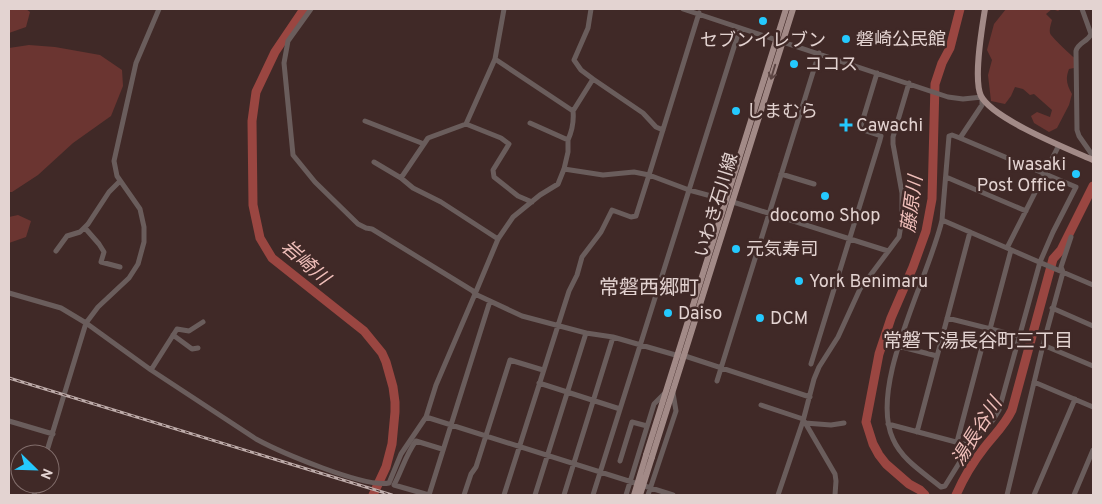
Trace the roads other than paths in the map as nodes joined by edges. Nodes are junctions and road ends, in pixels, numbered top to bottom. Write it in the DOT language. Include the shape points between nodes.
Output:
graph roads {
  1 [pos="159,9"];
  2 [pos="311,9"];
  3 [pos="504,9"];
  4 [pos="590,9"];
  5 [pos="683,9"];
  6 [pos="786,9"];
  7 [pos="793,9"];
  8 [pos="985,9"];
  9 [pos="1082,9"];
  10 [pos="699,14"];
  11 [pos="740,28"];
  12 [pos="776,39"];
  13 [pos="783,41"];
  14 [pos="819,53"];
  15 [pos="495,60"];
  16 [pos="877,73"];
  17 [pos="593,79"];
  18 [pos="909,83"];
  19 [pos="982,97"];
  20 [pos="573,111"];
  21 [pos="364,121"];
  22 [pos="530,123"];
  23 [pos="466,124"];
  24 [pos="663,130"];
  25 [pos="960,138"];
  26 [pos="568,140"];
  27 [pos="424,144"];
  28 [pos="1059,145"];
  29 [pos="1093,156"];
  30 [pos="1093,160"];
  31 [pos="374,162"];
  32 [pos="564,169"];
  33 [pos="781,174"];
  34 [pos="1045,174"];
  35 [pos="647,175"];
  36 [pos="401,178"];
  37 [pos="946,178"];
  38 [pos="120,181"];
  39 [pos="814,184"];
  40 [pos="689,190"];
  41 [pos="730,201"];
  42 [pos="532,202"];
  43 [pos="1026,211"];
  44 [pos="769,213"];
  45 [pos="942,220"];
  46 [pos="85,228"];
  47 [pos="970,232"];
  48 [pos="1070,237"];
  49 [pos="498,239"];
  50 [pos="850,239"];
  51 [pos="1009,249"];
  52 [pos="56,251"];
  53 [pos="888,251"];
  54 [pos="1043,263"];
  55 [pos="120,268"];
  56 [pos="1060,271"];
  57 [pos="1093,285"];
  58 [pos="9,292"];
  59 [pos="475,294"];
  60 [pos="490,301"];
  61 [pos="1052,308"];
  62 [pos="947,318"];
  63 [pos="203,322"];
  64 [pos="86,323"];
  65 [pos="558,326"];
  66 [pos="1093,326"];
  67 [pos="989,328"];
  68 [pos="586,333"];
  69 [pos="173,335"];
  70 [pos="1019,336"];
  71 [pos="613,337"];
  72 [pos="641,344"];
  73 [pos="1043,345"];
  74 [pos="898,346"];
  75 [pos="198,348"];
  76 [pos="682,356"];
  77 [pos="937,356"];
  78 [pos="811,364"];
  79 [pos="1093,366"];
  80 [pos="721,368"];
  81 [pos="151,370"];
  82 [pos="543,370"];
  83 [pos="717,381"];
  84 [pos="1034,382"];
  85 [pos="539,383"];
  86 [pos="567,392"];
  87 [pos="670,392"];
  88 [pos="810,397"];
  89 [pos="1075,399"];
  90 [pos="594,400"];
  91 [pos="761,405"];
  92 [pos="1093,407"];
  93 [pos="620,409"];
  94 [pos="426,417"];
  95 [pos="9,421"];
  96 [pos="804,421"];
  97 [pos="844,423"];
  98 [pos="888,424"];
  99 [pos="450,425"];
  100 [pos="647,426"];
  101 [pos="917,432"];
  102 [pos="53,434"];
  103 [pos="486,436"];
  104 [pos="957,442"];
  105 [pos="50,444"];
  106 [pos="519,446"];
  107 [pos="971,446"];
  108 [pos="442,449"];
  109 [pos="1093,450"];
  110 [pos="548,456"];
  111 [pos="649,456"];
  112 [pos="620,460"];
  113 [pos="574,464"];
  114 [pos="1090,464"];
  115 [pos="600,472"];
  116 [pos="630,482"];
  117 [pos="650,488"];
  118 [pos="429,495"];
  119 [pos="464,495"];
  120 [pos="504,495"];
  121 [pos="535,495"];
  122 [pos="564,495"];
  123 [pos="593,495"];
  124 [pos="626,495"];
  125 [pos="634,495"];
  126 [pos="640,495"];
  127 [pos="648,495"];
  128 [pos="673,495"];
  129 [pos="778,495"];
  130 [pos="835,495"];
  131 [pos="1007,495"];
  132 [pos="1034,495"];
  133 [pos="1074,495"];
  1 -- 38 [label="street" via="136,63 114,161"];
  2 -- 59 [label="street" via="288,41 284,63 293,156 358,224 372,229"];
  3 -- 15 [label="street"];
  4 -- 17 [label="street" via="588,28 574,60"];
  5 -- 10 [label="street"];
  6 -- 12 [label="main road, いわき石川線"];
  7 -- 13 [label="main road, いわき石川線"];
  8 -- 19 [label="main road" via="978,76"];
  9 -- 29 [label="street" via="1091,34 1077,47 1078,130"];
  10 -- 11 [label="street"];
  10 -- 24 [label="street"];
  11 -- 12 [label="street"];
  11 -- 40 [label="street"];
  12 -- 13 [label="street"];
  12 -- 41 [label="main road, いわき石川線"];
  13 -- 14 [label="street"];
  13 -- 41 [label="main road, いわき石川線, one-way"];
  14 -- 16 [label="street"];
  14 -- 33 [label="street"];
  15 -- 20 [label="street"];
  15 -- 23 [label="street"];
  16 -- 18 [label="street"];
  16 -- 50 [label="street" via="860,129 881,136"];
  17 -- 20 [label="street"];
  17 -- 24 [label="street" via="643,112"];
  18 -- 19 [label="street" via="948,97"];
  18 -- 53 [label="street" via="893,137 902,193 899,237"];
  19 -- 25 [label="street" via="982,105"];
  19 -- 28 [label="main road" via="991,108"];
  20 -- 26 [label="street" via="573,128"];
  21 -- 27 [label="street"];
  22 -- 26 [label="street"];
  23 -- 27 [label="street" via="428,138"];
  23 -- 42 [label="street" via="509,144 493,170 494,177 518,196"];
  24 -- 35 [label="street"];
  25 -- 34 [label="street"];
  25 -- 37 [label="street" via="949,136"];
  26 -- 32 [label="street"];
  27 -- 36 [label="street"];
  28 -- 30 [label="main road"];
  28 -- 34 [label="street"];
  31 -- 36 [label="street"];
  32 -- 35 [label="street" via="603,175 634,172"];
  32 -- 42 [label="street" via="558,184"];
  33 -- 39 [label="street"];
  33 -- 44 [label="street"];
  34 -- 43 [label="street"];
  34 -- 54 [label="street" via="1076,187 1053,232"];
  35 -- 40 [label="street"];
  35 -- 65 [label="street" via="633,216 612,210 601,232 582,257"];
  36 -- 49 [label="street"];
  37 -- 43 [label="street"];
  37 -- 45 [label="street"];
  38 -- 46 [label="street"];
  38 -- 64 [label="street" via="140,209 144,242 138,264 128,278"];
  40 -- 41 [label="street"];
  40 -- 72 [label="street"];
  41 -- 44 [label="street"];
  41 -- 76 [label="main road, いわき石川線"];
  42 -- 49 [label="street" via="514,217"];
  43 -- 51 [label="street"];
  44 -- 50 [label="street"];
  44 -- 80 [label="street"];
  45 -- 47 [label="street"];
  45 -- 74 [label="street"];
  46 -- 52 [label="street" via="67,236"];
  46 -- 55 [label="street" via="104,252 101,262"];
  47 -- 51 [label="street"];
  47 -- 62 [label="street"];
  48 -- 56 [label="street"];
  49 -- 59 [label="street"];
  50 -- 53 [label="street"];
  50 -- 78 [label="street"];
  51 -- 54 [label="street"];
  51 -- 67 [label="street"];
  53 -- 88 [label="street" via="860,289 814,379"];
  54 -- 56 [label="street"];
  54 -- 70 [label="street"];
  56 -- 57 [label="street"];
  56 -- 61 [label="street"];
  58 -- 64 [label="street" via="61,308"];
  59 -- 60 [label="street"];
  59 -- 94 [label="street" via="436,385"];
  60 -- 65 [label="street" via="522,316"];
  60 -- 99 [label="street"];
  61 -- 66 [label="street"];
  61 -- 73 [label="street"];
  62 -- 67 [label="street"];
  62 -- 77 [label="street"];
  63 -- 69 [label="street" via="189,331 177,329"];
  64 -- 81 [label="street"];
  64 -- 102 [label="street"];
  65 -- 68 [label="street"];
  65 -- 82 [label="street"];
  67 -- 70 [label="street"];
  67 -- 104 [label="street"];
  68 -- 71 [label="street"];
  68 -- 86 [label="street"];
  69 -- 75 [label="street" via="192,349"];
  69 -- 81 [label="street"];
  70 -- 107 [label="street" via="999,410"];
  71 -- 72 [label="street"];
  71 -- 90 [label="street"];
  72 -- 76 [label="street"];
  72 -- 93 [label="street"];
  73 -- 79 [label="street"];
  73 -- 84 [label="street"];
  74 -- 77 [label="street"];
  74 -- 98 [label="street" via="887,400"];
  76 -- 80 [label="street"];
  76 -- 87 [label="main road, いわき石川線"];
  77 -- 101 [label="street"];
  80 -- 83 [label="street"];
  80 -- 88 [label="street"];
  81 -- 94 [label="street" via="272,448 370,482 389,483 401,454"];
  82 -- 85 [label="street"];
  82 -- 103 [label="street" via="510,360"];
  84 -- 89 [label="street"];
  84 -- 131 [label="street"];
  85 -- 86 [label="street"];
  85 -- 106 [label="street"];
  86 -- 90 [label="street"];
  86 -- 110 [label="street"];
  87 -- 100 [label="street" via="654,404"];
  87 -- 111 [label="main road, いわき石川線"];
  87 -- 117 [label="street" via="676,411"];
  88 -- 96 [label="street"];
  89 -- 92 [label="street"];
  89 -- 132 [label="street"];
  90 -- 93 [label="street"];
  90 -- 113 [label="street"];
  91 -- 96 [label="street"];
  93 -- 115 [label="street"];
  94 -- 99 [label="street"];
  95 -- 102 [label="street"];
  96 -- 97 [label="street" via="831,425"];
  96 -- 129 [label="street"];
  96 -- 130 [label="street" via="835,474"];
  98 -- 101 [label="street"];
  98 -- 107 [label="street" via="893,440 906,458 941,487 945,486"];
  99 -- 103 [label="street"];
  99 -- 108 [label="street"];
  100 -- 112 [label="street" via="632,422"];
  100 -- 116 [label="street"];
  101 -- 104 [label="street"];
  102 -- 105 [label="street"];
  103 -- 106 [label="street"];
  103 -- 119 [label="street"];
  104 -- 107 [label="street"];
  106 -- 110 [label="street"];
  106 -- 120 [label="street"];
  108 -- 118 [label="street"];
  108 -- 118 [label="street" via="416,441 394,485"];
  109 -- 114 [label="street"];
  110 -- 113 [label="street"];
  110 -- 121 [label="street"];
  111 -- 125 [label="main road, いわき石川線, bridge"];
  111 -- 126 [label="main road, いわき石川線, bridge"];
  113 -- 115 [label="street"];
  113 -- 122 [label="street"];
  114 -- 133 [label="street"];
  115 -- 116 [label="street"];
  115 -- 123 [label="street"];
  116 -- 117 [label="street"];
  116 -- 124 [label="street"];
  117 -- 127 [label="street"];
  117 -- 128 [label="street"];
}
